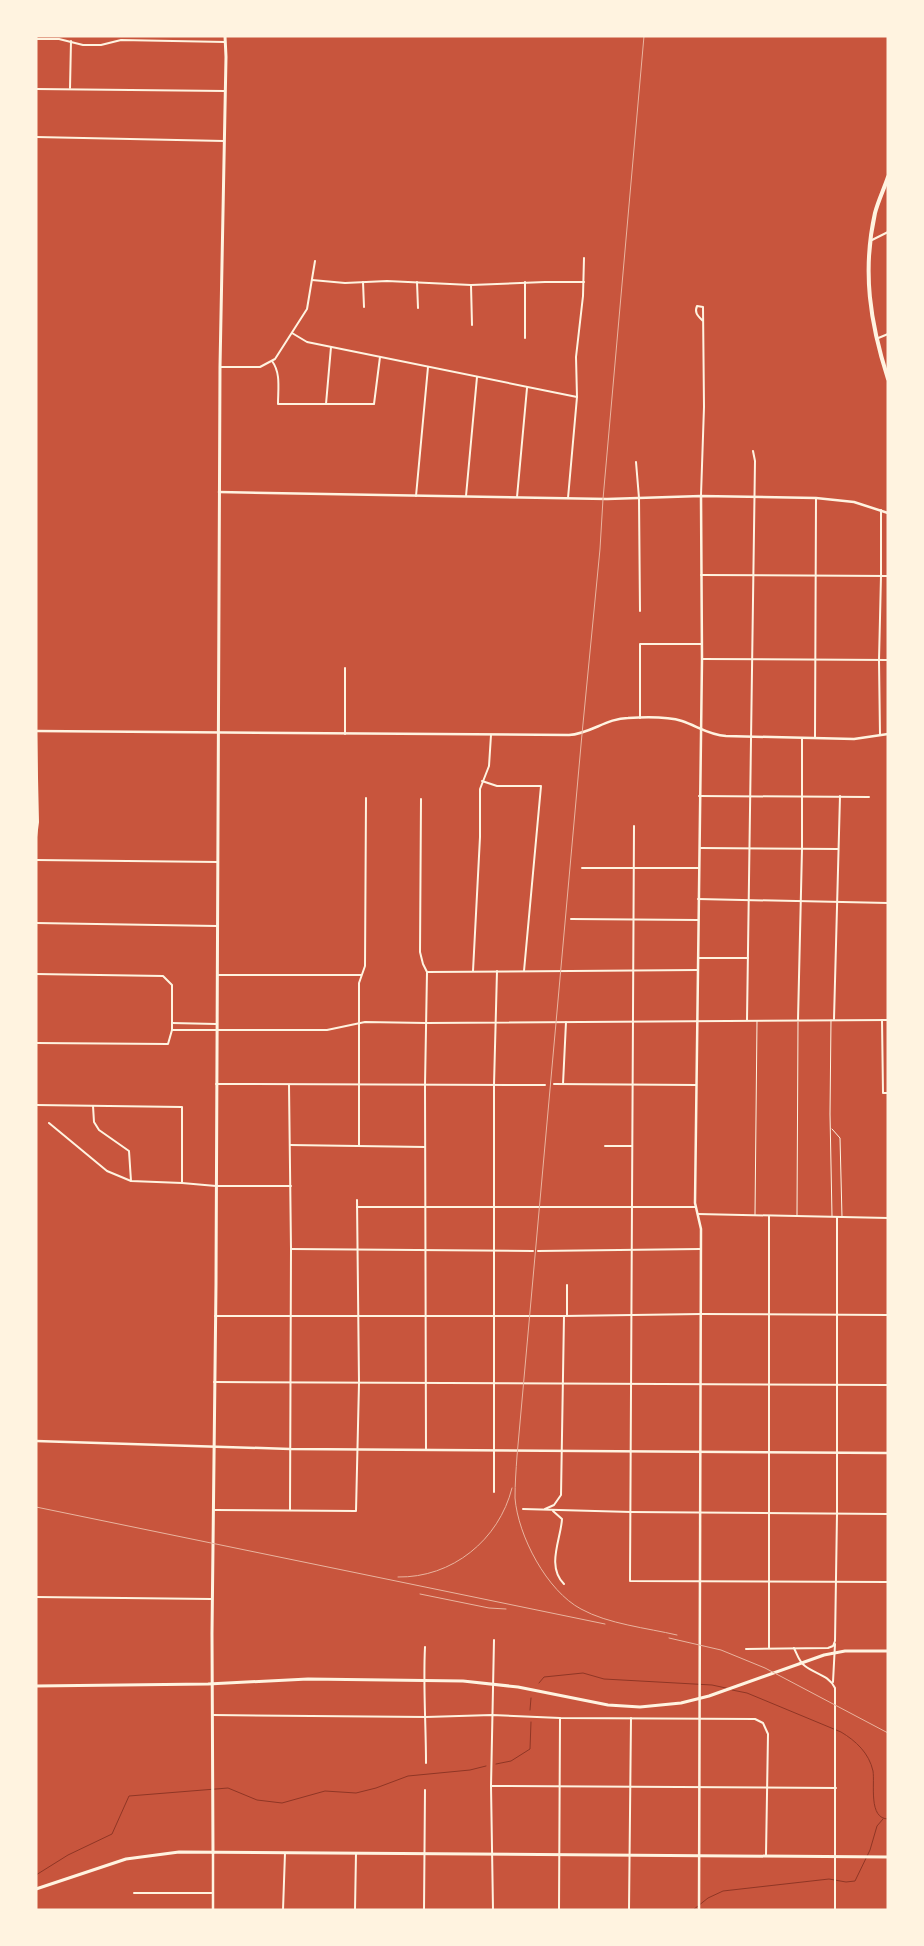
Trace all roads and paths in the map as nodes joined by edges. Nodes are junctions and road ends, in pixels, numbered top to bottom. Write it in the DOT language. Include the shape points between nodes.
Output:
graph roads {
  1 [pos="225,36"];
  2 [pos="36,39"];
  3 [pos="71,42"];
  4 [pos="225,42"];
  5 [pos="70,88"];
  6 [pos="36,89"];
  7 [pos="225,91"];
  8 [pos="36,137"];
  9 [pos="224,141"];
  10 [pos="888,177"];
  11 [pos="888,232"];
  12 [pos="870,241"];
  13 [pos="584,258"];
  14 [pos="315,261"];
  15 [pos="312,280"];
  16 [pos="363,282"];
  17 [pos="417,282"];
  18 [pos="525,282"];
  19 [pos="584,282"];
  20 [pos="472,285"];
  21 [pos="888,289"];
  22 [pos="364,307"];
  23 [pos="418,308"];
  24 [pos="888,317"];
  25 [pos="703,321"];
  26 [pos="472,325"];
  27 [pos="292,333"];
  28 [pos="888,334"];
  29 [pos="525,338"];
  30 [pos="876,339"];
  31 [pos="330,347"];
  32 [pos="380,357"];
  33 [pos="272,361"];
  34 [pos="220,367"];
  35 [pos="428,367"];
  36 [pos="478,377"];
  37 [pos="888,379"];
  38 [pos="527,387"];
  39 [pos="577,397"];
  40 [pos="326,404"];
  41 [pos="752,451"];
  42 [pos="636,462"];
  43 [pos="219,492"];
  44 [pos="416,496"];
  45 [pos="700,496"];
  46 [pos="466,497"];
  47 [pos="754,497"];
  48 [pos="517,498"];
  49 [pos="568,498"];
  50 [pos="639,498"];
  51 [pos="816,498"];
  52 [pos="881,510"];
  53 [pos="888,513"];
  54 [pos="702,575"];
  55 [pos="753,576"];
  56 [pos="816,576"];
  57 [pos="881,576"];
  58 [pos="888,576"];
  59 [pos="640,611"];
  60 [pos="702,644"];
  61 [pos="702,659"];
  62 [pos="753,659"];
  63 [pos="816,659"];
  64 [pos="878,660"];
  65 [pos="888,660"];
  66 [pos="345,668"];
  67 [pos="640,718"];
  68 [pos="700,729"];
  69 [pos="36,732"];
  70 [pos="218,734"];
  71 [pos="345,734"];
  72 [pos="888,734"];
  73 [pos="491,735"];
  74 [pos="880,735"];
  75 [pos="751,736"];
  76 [pos="802,739"];
  77 [pos="815,739"];
  78 [pos="482,781"];
  79 [pos="699,796"];
  80 [pos="751,796"];
  81 [pos="803,796"];
  82 [pos="840,796"];
  83 [pos="869,797"];
  84 [pos="366,798"];
  85 [pos="421,799"];
  86 [pos="634,826"];
  87 [pos="36,837"];
  88 [pos="699,848"];
  89 [pos="750,849"];
  90 [pos="802,849"];
  91 [pos="838,849"];
  92 [pos="36,860"];
  93 [pos="218,862"];
  94 [pos="582,868"];
  95 [pos="634,868"];
  96 [pos="699,868"];
  97 [pos="698,899"];
  98 [pos="748,900"];
  99 [pos="801,901"];
  100 [pos="837,901"];
  101 [pos="888,903"];
  102 [pos="571,919"];
  103 [pos="633,919"];
  104 [pos="698,920"];
  105 [pos="36,922"];
  106 [pos="217,926"];
  107 [pos="697,958"];
  108 [pos="748,958"];
  109 [pos="632,970"];
  110 [pos="697,970"];
  111 [pos="473,971"];
  112 [pos="497,971"];
  113 [pos="524,971"];
  114 [pos="427,972"];
  115 [pos="36,974"];
  116 [pos="217,975"];
  117 [pos="361,975"];
  118 [pos="747,1020"];
  119 [pos="757,1020"];
  120 [pos="798,1020"];
  121 [pos="832,1020"];
  122 [pos="882,1020"];
  123 [pos="888,1020"];
  124 [pos="696,1021"];
  125 [pos="566,1022"];
  126 [pos="632,1022"];
  127 [pos="172,1023"];
  128 [pos="360,1023"];
  129 [pos="426,1023"];
  130 [pos="496,1023"];
  131 [pos="216,1024"];
  132 [pos="172,1030"];
  133 [pos="216,1030"];
  134 [pos="36,1043"];
  135 [pos="216,1084"];
  136 [pos="545,1084"];
  137 [pos="554,1084"];
  138 [pos="563,1084"];
  139 [pos="290,1085"];
  140 [pos="359,1085"];
  141 [pos="425,1085"];
  142 [pos="494,1085"];
  143 [pos="632,1085"];
  144 [pos="696,1085"];
  145 [pos="888,1092"];
  146 [pos="36,1105"];
  147 [pos="94,1106"];
  148 [pos="49,1123"];
  149 [pos="832,1129"];
  150 [pos="290,1145"];
  151 [pos="359,1146"];
  152 [pos="605,1146"];
  153 [pos="632,1146"];
  154 [pos="426,1147"];
  155 [pos="131,1181"];
  156 [pos="182,1182"];
  157 [pos="216,1186"];
  158 [pos="291,1186"];
  159 [pos="357,1200"];
  160 [pos="357,1207"];
  161 [pos="426,1207"];
  162 [pos="496,1207"];
  163 [pos="633,1207"];
  164 [pos="696,1207"];
  165 [pos="698,1214"];
  166 [pos="755,1216"];
  167 [pos="769,1216"];
  168 [pos="797,1216"];
  169 [pos="832,1217"];
  170 [pos="837,1217"];
  171 [pos="842,1217"];
  172 [pos="888,1218"];
  173 [pos="632,1248"];
  174 [pos="700,1249"];
  175 [pos="291,1250"];
  176 [pos="358,1250"];
  177 [pos="427,1250"];
  178 [pos="495,1250"];
  179 [pos="533,1251"];
  180 [pos="538,1251"];
  181 [pos="567,1285"];
  182 [pos="701,1314"];
  183 [pos="632,1315"];
  184 [pos="769,1315"];
  185 [pos="837,1315"];
  186 [pos="215,1316"];
  187 [pos="291,1316"];
  188 [pos="427,1316"];
  189 [pos="494,1316"];
  190 [pos="566,1316"];
  191 [pos="888,1316"];
  192 [pos="359,1317"];
  193 [pos="214,1382"];
  194 [pos="291,1382"];
  195 [pos="562,1382"];
  196 [pos="632,1382"];
  197 [pos="359,1383"];
  198 [pos="427,1383"];
  199 [pos="701,1383"];
  200 [pos="494,1384"];
  201 [pos="769,1384"];
  202 [pos="838,1384"];
  203 [pos="888,1384"];
  204 [pos="36,1441"];
  205 [pos="213,1447"];
  206 [pos="290,1449"];
  207 [pos="357,1450"];
  208 [pos="426,1450"];
  209 [pos="494,1450"];
  210 [pos="562,1451"];
  211 [pos="632,1451"];
  212 [pos="700,1451"];
  213 [pos="768,1452"];
  214 [pos="837,1452"];
  215 [pos="888,1453"];
  216 [pos="494,1492"];
  217 [pos="523,1509"];
  218 [pos="214,1510"];
  219 [pos="290,1511"];
  220 [pos="544,1511"];
  221 [pos="553,1511"];
  222 [pos="631,1512"];
  223 [pos="700,1513"];
  224 [pos="768,1514"];
  225 [pos="837,1514"];
  226 [pos="888,1514"];
  227 [pos="700,1581"];
  228 [pos="768,1582"];
  229 [pos="836,1582"];
  230 [pos="888,1582"];
  231 [pos="564,1584"];
  232 [pos="36,1597"];
  233 [pos="213,1599"];
  234 [pos="494,1640"];
  235 [pos="835,1641"];
  236 [pos="425,1647"];
  237 [pos="769,1648"];
  238 [pos="794,1648"];
  239 [pos="746,1649"];
  240 [pos="888,1651"];
  241 [pos="423,1680"];
  242 [pos="213,1683"];
  243 [pos="492,1683"];
  244 [pos="833,1684"];
  245 [pos="36,1686"];
  246 [pos="213,1715"];
  247 [pos="492,1715"];
  248 [pos="426,1717"];
  249 [pos="560,1718"];
  250 [pos="631,1718"];
  251 [pos="699,1719"];
  252 [pos="426,1763"];
  253 [pos="491,1786"];
  254 [pos="560,1786"];
  255 [pos="630,1787"];
  256 [pos="699,1788"];
  257 [pos="767,1788"];
  258 [pos="836,1788"];
  259 [pos="425,1790"];
  260 [pos="213,1853"];
  261 [pos="285,1853"];
  262 [pos="356,1853"];
  263 [pos="424,1854"];
  264 [pos="492,1854"];
  265 [pos="559,1855"];
  266 [pos="630,1855"];
  267 [pos="699,1855"];
  268 [pos="766,1855"];
  269 [pos="835,1856"];
  270 [pos="888,1857"];
  271 [pos="36,1889"];
  272 [pos="213,1893"];
  273 [pos="134,1894"];
  274 [pos="213,1910"];
  275 [pos="284,1910"];
  276 [pos="355,1910"];
  277 [pos="424,1910"];
  278 [pos="492,1910"];
  279 [pos="559,1910"];
  280 [pos="629,1910"];
  281 [pos="699,1910"];
  282 [pos="834,1910"];
  1 -- 4 [label="main road"];
  2 -- 3 [label="street"];
  3 -- 4 [label="street" via="101,45 120,40"];
  3 -- 5 [label="street"];
  4 -- 7 [label="main road"];
  5 -- 6 [label="street"];
  5 -- 7 [label="street"];
  7 -- 9 [label="main road"];
  8 -- 9 [label="street"];
  9 -- 34 [label="main road"];
  10 -- 12 [label="highway"];
  11 -- 12 [label="street"];
  12 -- 30 [label="highway" via="870,312"];
  13 -- 19 [label="street"];
  14 -- 15 [label="street"];
  15 -- 16 [label="street" via="345,284"];
  15 -- 27 [label="street" via="307,309"];
  16 -- 17 [label="street"];
  16 -- 22 [label="street"];
  17 -- 20 [label="street"];
  17 -- 23 [label="street"];
  18 -- 19 [label="street"];
  18 -- 20 [label="street"];
  18 -- 29 [label="street"];
  19 -- 39 [label="street" via="576,357"];
  20 -- 26 [label="street"];
  21 -- 24 [label="street"];
  25 -- 25 [label="street" via="696,314 697,306 703,307"];
  25 -- 45 [label="street"];
  27 -- 31 [label="street" via="307,342"];
  27 -- 33 [label="street"];
  28 -- 30 [label="street"];
  30 -- 37 [label="highway"];
  31 -- 32 [label="street"];
  31 -- 40 [label="street"];
  32 -- 35 [label="street"];
  32 -- 40 [label="street" via="374,404"];
  33 -- 34 [label="street" via="260,368"];
  33 -- 40 [label="street" via="278,375 278,404"];
  34 -- 43 [label="main road"];
  35 -- 36 [label="street"];
  35 -- 44 [label="street"];
  36 -- 38 [label="street"];
  36 -- 46 [label="street"];
  38 -- 39 [label="street"];
  38 -- 48 [label="street"];
  39 -- 49 [label="street"];
  41 -- 47 [label="street" via="756,461"];
  42 -- 50 [label="street"];
  43 -- 44 [label="street"];
  43 -- 70 [label="main road"];
  44 -- 46 [label="street"];
  45 -- 47 [label="street"];
  45 -- 50 [label="street"];
  45 -- 54 [label="street"];
  46 -- 48 [label="street"];
  47 -- 51 [label="street"];
  47 -- 55 [label="street"];
  48 -- 49 [label="street"];
  49 -- 50 [label="street"];
  50 -- 59 [label="street"];
  51 -- 52 [label="street" via="854,502"];
  51 -- 56 [label="street"];
  52 -- 53 [label="street"];
  52 -- 57 [label="street"];
  54 -- 55 [label="street"];
  54 -- 60 [label="street"];
  55 -- 56 [label="street"];
  55 -- 62 [label="street"];
  56 -- 57 [label="street"];
  56 -- 63 [label="street"];
  57 -- 58 [label="street"];
  57 -- 64 [label="street"];
  60 -- 61 [label="street"];
  60 -- 67 [label="street" via="640,644"];
  61 -- 62 [label="street"];
  61 -- 68 [label="street"];
  62 -- 63 [label="street"];
  62 -- 75 [label="street"];
  63 -- 64 [label="street"];
  63 -- 77 [label="street"];
  64 -- 65 [label="street"];
  64 -- 74 [label="street"];
  66 -- 71 [label="street"];
  67 -- 68 [label="street" via="674,719"];
  67 -- 73 [label="street" via="618,719 575,735"];
  68 -- 75 [label="street" via="717,735"];
  68 -- 79 [label="street"];
  69 -- 70 [label="street"];
  69 -- 87 [label="street"];
  70 -- 71 [label="street"];
  70 -- 93 [label="main road"];
  71 -- 73 [label="street"];
  72 -- 74 [label="street"];
  73 -- 78 [label="street" via="489,766"];
  74 -- 77 [label="street"];
  75 -- 76 [label="street"];
  75 -- 80 [label="street"];
  76 -- 77 [label="street"];
  76 -- 81 [label="street"];
  78 -- 111 [label="street"];
  78 -- 113 [label="street" via="498,786 541,786"];
  79 -- 80 [label="street"];
  79 -- 88 [label="street"];
  80 -- 81 [label="street"];
  80 -- 89 [label="street"];
  81 -- 82 [label="street"];
  81 -- 90 [label="street"];
  82 -- 83 [label="street"];
  82 -- 91 [label="street"];
  84 -- 117 [label="street" via="365,966"];
  85 -- 114 [label="street" via="420,952"];
  86 -- 95 [label="street"];
  88 -- 89 [label="street"];
  88 -- 96 [label="street"];
  89 -- 90 [label="street"];
  89 -- 98 [label="street"];
  90 -- 91 [label="street"];
  90 -- 99 [label="street"];
  91 -- 100 [label="street"];
  92 -- 93 [label="street"];
  93 -- 106 [label="main road"];
  94 -- 95 [label="street"];
  95 -- 96 [label="street"];
  95 -- 103 [label="street"];
  96 -- 97 [label="street"];
  97 -- 98 [label="street"];
  97 -- 104 [label="street"];
  98 -- 99 [label="street"];
  98 -- 108 [label="street"];
  99 -- 100 [label="street"];
  99 -- 120 [label="street"];
  100 -- 101 [label="street"];
  100 -- 121 [label="street"];
  102 -- 103 [label="street"];
  103 -- 104 [label="street"];
  103 -- 109 [label="street"];
  104 -- 107 [label="street"];
  105 -- 106 [label="street"];
  106 -- 116 [label="main road"];
  107 -- 108 [label="street"];
  107 -- 110 [label="street"];
  108 -- 118 [label="street"];
  109 -- 110 [label="street"];
  109 -- 113 [label="street"];
  109 -- 126 [label="street"];
  110 -- 124 [label="street"];
  111 -- 112 [label="street"];
  111 -- 114 [label="street"];
  112 -- 113 [label="street"];
  112 -- 130 [label="street"];
  114 -- 129 [label="street"];
  115 -- 127 [label="street" via="163,976 172,985"];
  116 -- 117 [label="street"];
  116 -- 131 [label="main road"];
  117 -- 128 [label="street"];
  118 -- 119 [label="street"];
  118 -- 124 [label="street"];
  119 -- 120 [label="street"];
  119 -- 166 [label="lane"];
  120 -- 121 [label="street"];
  120 -- 168 [label="lane"];
  121 -- 122 [label="street"];
  121 -- 149 [label="lane"];
  122 -- 123 [label="street"];
  122 -- 145 [label="street" via="883,1092"];
  124 -- 126 [label="street"];
  124 -- 144 [label="street"];
  125 -- 126 [label="street"];
  125 -- 130 [label="street"];
  125 -- 138 [label="street"];
  126 -- 143 [label="street"];
  127 -- 131 [label="street"];
  127 -- 132 [label="street"];
  128 -- 129 [label="street"];
  128 -- 133 [label="street" via="327,1030"];
  128 -- 140 [label="street"];
  129 -- 130 [label="street"];
  129 -- 141 [label="street"];
  130 -- 142 [label="street"];
  131 -- 133 [label="main road"];
  132 -- 133 [label="street"];
  132 -- 134 [label="street" via="168,1044"];
  133 -- 135 [label="main road"];
  135 -- 139 [label="street"];
  135 -- 157 [label="main road"];
  136 -- 142 [label="street"];
  137 -- 138 [label="street"];
  138 -- 143 [label="street"];
  139 -- 140 [label="street"];
  139 -- 150 [label="street"];
  140 -- 141 [label="street"];
  140 -- 151 [label="street"];
  141 -- 142 [label="street"];
  141 -- 154 [label="street"];
  142 -- 162 [label="street"];
  143 -- 144 [label="street"];
  143 -- 153 [label="street"];
  144 -- 164 [label="street"];
  146 -- 147 [label="street"];
  147 -- 155 [label="street" via="94,1122 99,1130 129,1151"];
  147 -- 156 [label="street" via="182,1107"];
  148 -- 155 [label="street" via="107,1171"];
  149 -- 169 [label="lane"];
  149 -- 171 [label="lane" via="840,1138"];
  150 -- 151 [label="street"];
  150 -- 158 [label="street"];
  151 -- 154 [label="street"];
  152 -- 153 [label="street"];
  153 -- 163 [label="street"];
  154 -- 161 [label="street"];
  155 -- 156 [label="street"];
  156 -- 157 [label="street"];
  157 -- 158 [label="street"];
  157 -- 186 [label="main road"];
  158 -- 175 [label="street"];
  159 -- 160 [label="street"];
  160 -- 161 [label="street"];
  160 -- 176 [label="street"];
  161 -- 162 [label="street"];
  161 -- 177 [label="street"];
  162 -- 163 [label="street"];
  162 -- 178 [label="street"];
  163 -- 164 [label="street"];
  163 -- 173 [label="street"];
  164 -- 165 [label="street"];
  165 -- 166 [label="street"];
  165 -- 174 [label="street"];
  166 -- 167 [label="street"];
  167 -- 168 [label="street"];
  167 -- 184 [label="street"];
  168 -- 169 [label="street"];
  169 -- 170 [label="street"];
  170 -- 171 [label="street"];
  170 -- 185 [label="street"];
  171 -- 172 [label="street"];
  173 -- 174 [label="street"];
  173 -- 180 [label="street"];
  173 -- 183 [label="street"];
  174 -- 182 [label="street"];
  175 -- 176 [label="street"];
  175 -- 187 [label="street"];
  176 -- 177 [label="street"];
  176 -- 192 [label="street"];
  177 -- 178 [label="street"];
  177 -- 188 [label="street"];
  178 -- 179 [label="street"];
  178 -- 189 [label="street"];
  181 -- 190 [label="street"];
  182 -- 183 [label="street"];
  182 -- 184 [label="street"];
  182 -- 199 [label="street"];
  183 -- 190 [label="street"];
  183 -- 196 [label="street"];
  184 -- 185 [label="street"];
  184 -- 201 [label="street"];
  185 -- 191 [label="street"];
  185 -- 202 [label="street"];
  186 -- 187 [label="street"];
  186 -- 193 [label="main road"];
  187 -- 192 [label="street"];
  187 -- 194 [label="street"];
  188 -- 189 [label="street"];
  188 -- 192 [label="street"];
  188 -- 198 [label="street"];
  189 -- 190 [label="street"];
  189 -- 200 [label="street"];
  190 -- 195 [label="street"];
  192 -- 197 [label="street"];
  193 -- 194 [label="street"];
  193 -- 205 [label="main road"];
  194 -- 197 [label="street"];
  194 -- 206 [label="street"];
  195 -- 196 [label="street"];
  195 -- 200 [label="street"];
  195 -- 210 [label="street"];
  196 -- 199 [label="street"];
  196 -- 211 [label="street"];
  197 -- 198 [label="street"];
  197 -- 207 [label="street"];
  198 -- 200 [label="street"];
  198 -- 208 [label="street"];
  199 -- 201 [label="street"];
  199 -- 212 [label="street"];
  200 -- 209 [label="street"];
  201 -- 202 [label="street"];
  201 -- 213 [label="street"];
  202 -- 203 [label="street"];
  202 -- 214 [label="street"];
  204 -- 205 [label="street"];
  205 -- 206 [label="street"];
  205 -- 218 [label="main road"];
  206 -- 207 [label="street"];
  206 -- 219 [label="street"];
  207 -- 208 [label="street"];
  207 -- 219 [label="street" via="356,1511"];
  208 -- 209 [label="street"];
  209 -- 210 [label="street"];
  209 -- 216 [label="street"];
  210 -- 211 [label="street"];
  210 -- 220 [label="street" via="560,1495 554,1505"];
  211 -- 212 [label="street"];
  211 -- 222 [label="street"];
  212 -- 213 [label="street"];
  212 -- 223 [label="street"];
  213 -- 214 [label="street"];
  213 -- 224 [label="street"];
  214 -- 215 [label="street"];
  214 -- 225 [label="street"];
  217 -- 220 [label="street"];
  218 -- 219 [label="street"];
  218 -- 233 [label="main road"];
  220 -- 221 [label="street"];
  221 -- 222 [label="street"];
  221 -- 231 [label="street" via="562,1519 556,1564 557,1575"];
  222 -- 223 [label="street"];
  222 -- 227 [label="street" via="630,1581"];
  223 -- 224 [label="street"];
  223 -- 227 [label="street"];
  224 -- 225 [label="street"];
  224 -- 228 [label="street"];
  225 -- 226 [label="street"];
  225 -- 229 [label="street"];
  227 -- 228 [label="street"];
  227 -- 251 [label="street"];
  228 -- 229 [label="street"];
  228 -- 237 [label="street"];
  229 -- 230 [label="street"];
  229 -- 235 [label="street"];
  232 -- 233 [label="street"];
  233 -- 242 [label="main road"];
  234 -- 243 [label="street"];
  235 -- 238 [label="street" via="828,1648"];
  235 -- 244 [label="street"];
  236 -- 241 [label="street"];
  237 -- 238 [label="street"];
  237 -- 239 [label="street"];
  238 -- 244 [label="street" via="806,1668 825,1676"];
  240 -- 243 [label="main road" via="824,1655 709,1696 640,1707 608,1705"];
  241 -- 242 [label="main road" via="299,1679"];
  241 -- 243 [label="main road"];
  241 -- 248 [label="street"];
  242 -- 245 [label="main road"];
  242 -- 246 [label="main road"];
  243 -- 247 [label="street"];
  244 -- 258 [label="street"];
  246 -- 248 [label="street"];
  246 -- 260 [label="main road"];
  247 -- 248 [label="street"];
  247 -- 249 [label="street"];
  247 -- 253 [label="street"];
  248 -- 252 [label="street"];
  249 -- 250 [label="street"];
  249 -- 254 [label="street"];
  250 -- 251 [label="street"];
  250 -- 255 [label="street"];
  251 -- 256 [label="street"];
  251 -- 257 [label="street" via="755,1719 763,1723 768,1734"];
  253 -- 254 [label="street"];
  253 -- 264 [label="street"];
  254 -- 255 [label="street"];
  254 -- 265 [label="street"];
  255 -- 256 [label="street"];
  255 -- 266 [label="street"];
  256 -- 257 [label="street"];
  256 -- 267 [label="street"];
  257 -- 258 [label="street"];
  257 -- 268 [label="street"];
  258 -- 269 [label="street"];
  259 -- 263 [label="street"];
  260 -- 261 [label="main road"];
  260 -- 271 [label="main road" via="163,1853 126,1859"];
  260 -- 272 [label="street"];
  261 -- 262 [label="main road"];
  261 -- 275 [label="street"];
  262 -- 263 [label="main road"];
  262 -- 276 [label="street"];
  263 -- 264 [label="main road"];
  263 -- 277 [label="street"];
  264 -- 265 [label="main road"];
  264 -- 278 [label="street"];
  265 -- 266 [label="main road"];
  265 -- 279 [label="street"];
  266 -- 267 [label="main road"];
  266 -- 280 [label="street"];
  267 -- 268 [label="main road"];
  267 -- 281 [label="street"];
  268 -- 269 [label="main road"];
  269 -- 270 [label="main road"];
  269 -- 282 [label="street"];
  272 -- 273 [label="street"];
  272 -- 274 [label="street"];
}
